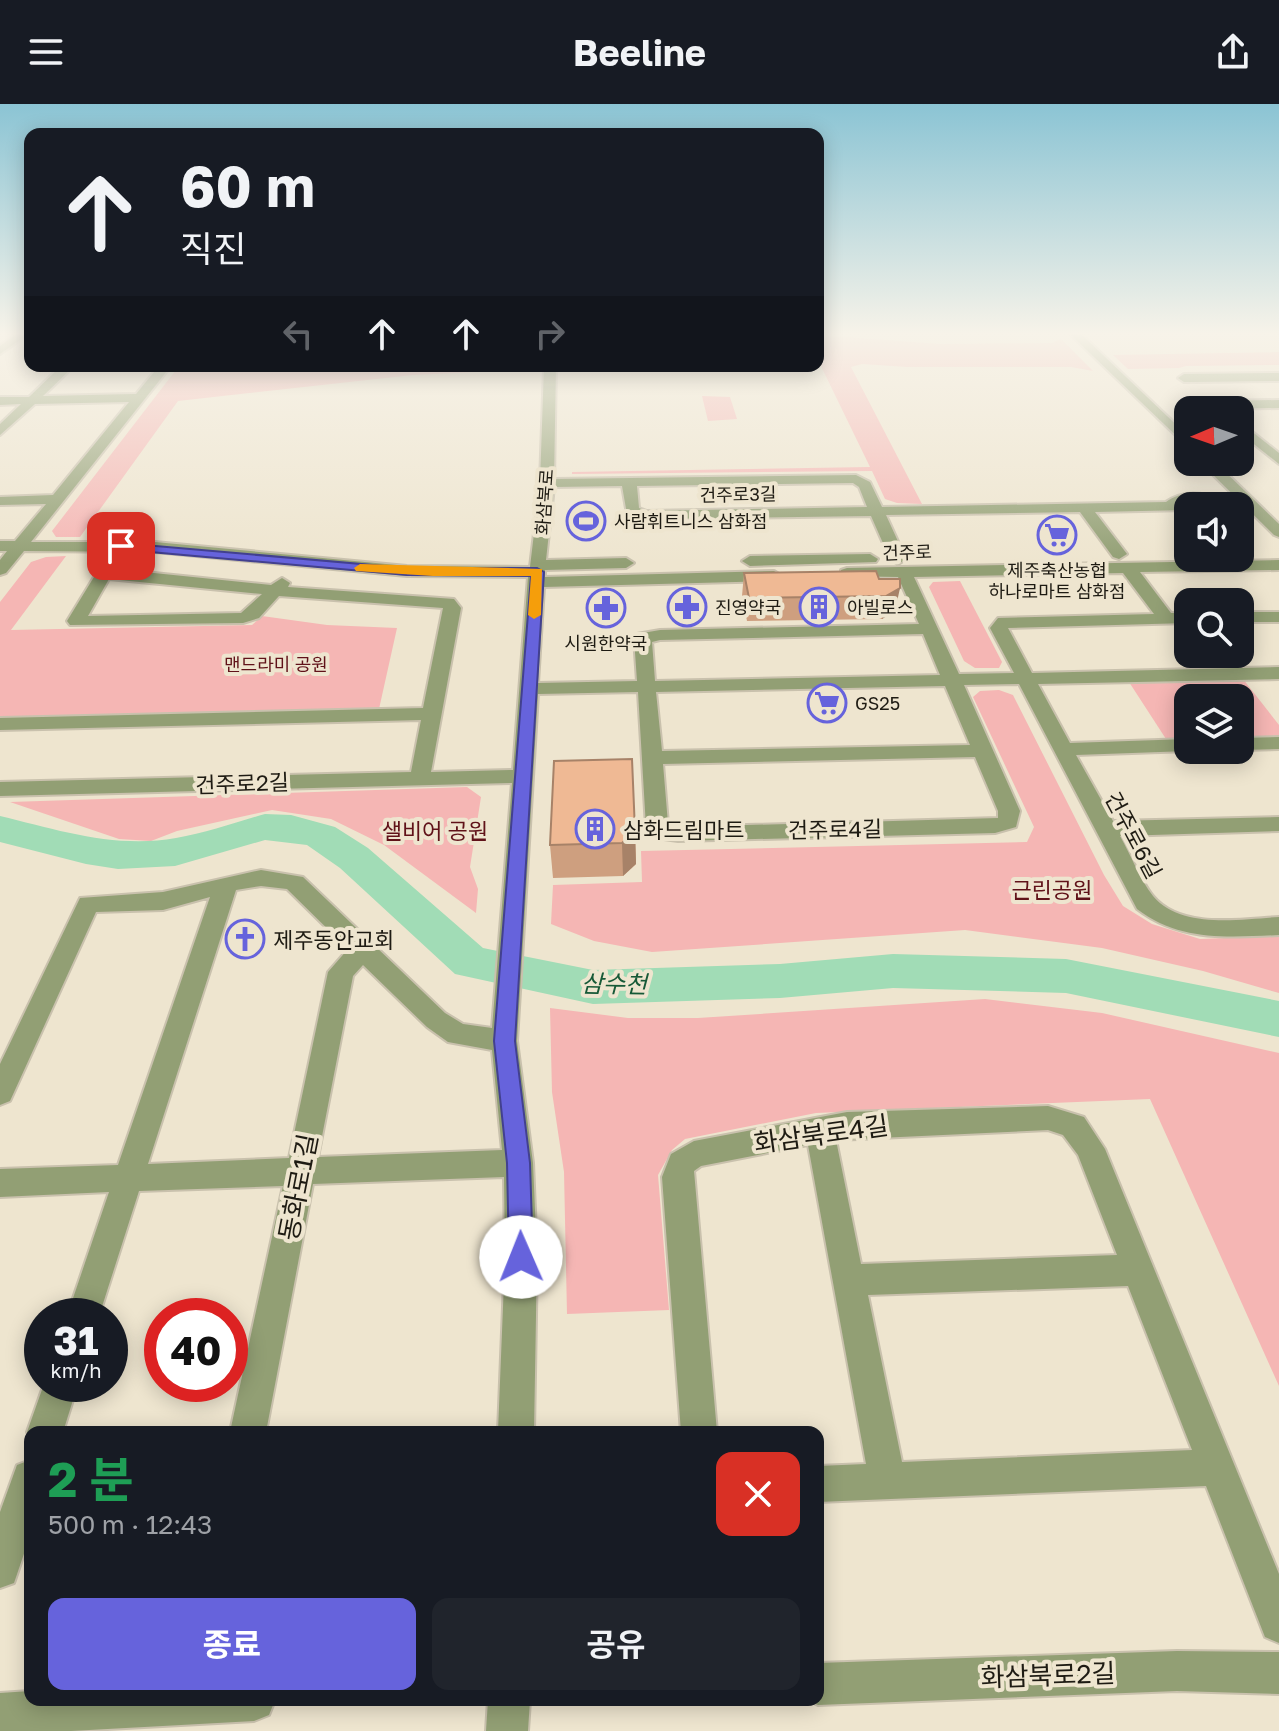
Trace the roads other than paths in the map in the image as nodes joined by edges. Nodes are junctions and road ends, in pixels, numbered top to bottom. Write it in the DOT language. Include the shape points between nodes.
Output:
graph roads {
  1 [pos="21,411"];
  2 [pos="130,411"];
  3 [pos="549,411"];
  4 [pos="1156,411"];
  5 [pos="1174,428"];
  6 [pos="0,431"];
  7 [pos="1254,433"];
  8 [pos="1279,434"];
  9 [pos="1254,441"];
  10 [pos="1279,460"];
  11 [pos="1221,476"];
  12 [pos="629,482"];
  13 [pos="547,483"];
  14 [pos="58,499"];
  15 [pos="0,501"];
  16 [pos="1174,501"];
  17 [pos="1155,506"];
  18 [pos="1174,506"];
  19 [pos="1084,507"];
  20 [pos="876,511"];
  21 [pos="1279,532"];
  22 [pos="0,546"];
  23 [pos="20,546"];
  24 [pos="121,546"];
  25 [pos="1279,550"];
  26 [pos="1254,551"];
  27 [pos="1174,554"];
  28 [pos="1123,561"];
  29 [pos="304,562"];
  30 [pos="719,562"];
  31 [pos="901,565"];
  32 [pos="1279,565"];
  33 [pos="0,570"];
  34 [pos="103,573"];
  35 [pos="538,573"];
  36 [pos="655,579"];
  37 [pos="276,590"];
  38 [pos="1254,617"];
  39 [pos="1279,617"];
  40 [pos="1166,618"];
  41 [pos="1174,618"];
  42 [pos="930,629"];
  43 [pos="1279,673"];
  44 [pos="1026,679"];
  45 [pos="953,681"];
  46 [pos="645,687"];
  47 [pos="529,689"];
  48 [pos="432,714"];
  49 [pos="0,724"];
  50 [pos="1279,743"];
  51 [pos="1254,744"];
  52 [pos="1174,745"];
  53 [pos="1061,749"];
  54 [pos="983,751"];
  55 [pos="651,758"];
  56 [pos="524,776"];
  57 [pos="420,777"];
  58 [pos="0,789"];
  59 [pos="1279,824"];
  60 [pos="1104,829"];
  61 [pos="226,884"];
  62 [pos="1279,926"];
  63 [pos="362,950"];
  64 [pos="504,1041"];
  65 [pos="0,1093"];
  66 [pos="819,1129"];
  67 [pos="518,1163"];
  68 [pos="301,1171"];
  69 [pos="129,1178"];
  70 [pos="0,1183"];
  71 [pos="1139,1270"];
  72 [pos="849,1280"];
  73 [pos="89,1298"];
  74 [pos="55,1402"];
  75 [pos="47,1426"];
  76 [pos="249,1426"];
  77 [pos="516,1426"];
  78 [pos="698,1426"];
  79 [pos="1217,1467"];
  80 [pos="888,1481"];
  81 [pos="824,1484"];
  82 [pos="24,1496"];
  83 [pos="0,1569"];
  84 [pos="1279,1623"];
  85 [pos="1279,1673"];
  86 [pos="824,1684"];
  87 [pos="119,1706"];
  88 [pos="509,1706"];
  89 [pos="0,1714"];
  90 [pos="507,1731"];
  1 -- 6 [label="street"];
  2 -- 14 [label="street"];
  3 -- 13 [label="street, 화삼북로"];
  4 -- 5 [label="street"];
  7 -- 8 [label="street"];
  9 -- 10 [label="street"];
  11 -- 21 [label="street"];
  12 -- 13 [label="street, 건주로3길"];
  12 -- 20 [label="street, 건주로3길" via="851,478 865,485"];
  12 -- 20 [label="street, 건주로3길" via="632,511 639,515"];
  13 -- 35 [label="street, 화삼북로"];
  14 -- 15 [label="street"];
  14 -- 23 [label="street"];
  16 -- 17 [label="street"];
  17 -- 18 [label="street"];
  17 -- 19 [label="street"];
  19 -- 20 [label="street"];
  19 -- 28 [label="street"];
  20 -- 31 [label="street, 건주로3길"];
  22 -- 23 [label="street, 건주로"];
  23 -- 24 [label="street, 건주로"];
  23 -- 33 [label="street"];
  24 -- 29 [label="street, 건주로"];
  24 -- 34 [label="street"];
  25 -- 26 [label="street"];
  27 -- 28 [label="street, 건주로"];
  28 -- 31 [label="street, 건주로"];
  28 -- 32 [label="street, 건주로"];
  28 -- 40 [label="street"];
  29 -- 35 [label="street, 건주로"];
  29 -- 37 [label="street"];
  30 -- 31 [label="street, 건주로"];
  30 -- 35 [label="street, 건주로"];
  30 -- 36 [label="street" via="618,572"];
  31 -- 36 [label="street, 건주로"];
  31 -- 42 [label="street, 건주로4길"];
  34 -- 37 [label="street"];
  34 -- 37 [label="street" via="76,621 243,618"];
  35 -- 36 [label="street, 건주로"];
  35 -- 47 [label="street, 화삼북로"];
  37 -- 48 [label="street" via="451,605"];
  38 -- 39 [label="street"];
  40 -- 41 [label="street, 건주로6길"];
  40 -- 44 [label="street, 건주로6길" via="1000,624"];
  42 -- 45 [label="street, 건주로4길"];
  42 -- 46 [label="street, 건주로4길" via="651,636 642,642"];
  43 -- 44 [label="street"];
  44 -- 45 [label="street"];
  44 -- 53 [label="street, 건주로6길"];
  45 -- 46 [label="street"];
  45 -- 54 [label="street, 건주로4길"];
  46 -- 47 [label="street"];
  46 -- 55 [label="street, 건주로4길"];
  47 -- 56 [label="street, 화삼북로"];
  48 -- 49 [label="street"];
  48 -- 57 [label="street"];
  50 -- 51 [label="street"];
  52 -- 53 [label="street"];
  53 -- 60 [label="street, 건주로6길"];
  54 -- 55 [label="street"];
  54 -- 55 [label="street, 건주로4길" via="1009,811 1004,825 665,833 657,827"];
  56 -- 57 [label="street, 건주로2길"];
  56 -- 64 [label="street, 화삼북로"];
  57 -- 58 [label="street, 건주로2길"];
  59 -- 60 [label="street"];
  60 -- 62 [label="street, 건주로6길" via="1145,903 1170,921 1194,928"];
  61 -- 63 [label="street" via="266,877 295,883"];
  61 -- 65 [label="street" via="163,901 88,904"];
  61 -- 69 [label="street"];
  63 -- 64 [label="street" via="457,1034"];
  63 -- 68 [label="street, 동화로1길" via="341,972"];
  64 -- 67 [label="street"];
  66 -- 71 [label="street, 화삼북로4길" via="1068,1121 1090,1149"];
  66 -- 72 [label="street"];
  66 -- 78 [label="street, 화삼북로4길" via="694,1154 681,1163 677,1177"];
  67 -- 68 [label="street"];
  67 -- 77 [label="street"];
  68 -- 69 [label="street"];
  68 -- 76 [label="street, 동화로1길"];
  69 -- 70 [label="street"];
  69 -- 73 [label="street"];
  71 -- 72 [label="street"];
  71 -- 79 [label="street, 화삼북로4길"];
  72 -- 80 [label="street"];
  74 -- 75 [label="street"];
  79 -- 80 [label="street"];
  79 -- 84 [label="street, 화삼북로4길"];
  80 -- 81 [label="street"];
  82 -- 83 [label="street"];
  85 -- 86 [label="street, 화삼북로2길" via="1177,1671"];
  87 -- 89 [label="street"];
  88 -- 90 [label="street"];
}
